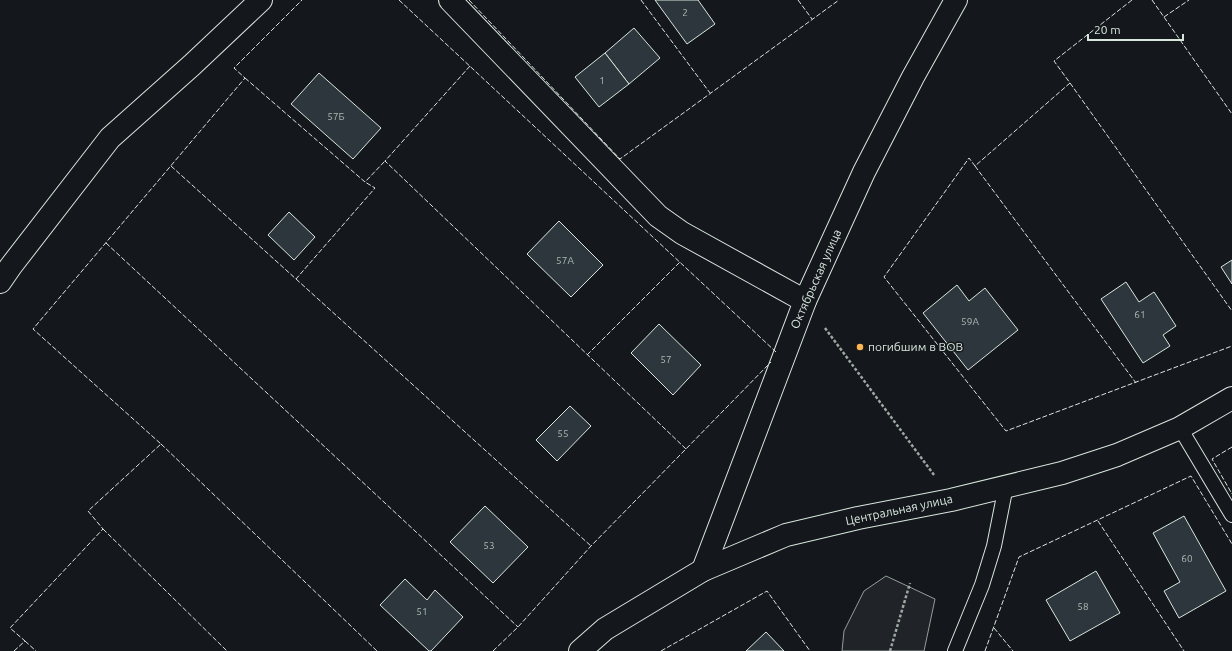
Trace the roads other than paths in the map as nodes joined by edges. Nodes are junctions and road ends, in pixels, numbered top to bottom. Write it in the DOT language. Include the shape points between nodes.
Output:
graph roads {
  1 [pos="261,0"];
  2 [pos="450,0"];
  3 [pos="956,0"];
  4 [pos="0,282"];
  5 [pos="805,300"];
  6 [pos="1232,398"];
  7 [pos="1180,428"];
  8 [pos="1006,486"];
  9 [pos="1232,515"];
  10 [pos="703,570"];
  11 [pos="580,651"];
  12 [pos="955,651"];
  1 -- 4 [label="street" via="110,138"];
  2 -- 5 [label="street" via="658,216 682,233"];
  3 -- 5 [label="street, Октябрьская улица" via="864,172"];
  5 -- 10 [label="street, Октябрьская улица"];
  6 -- 7 [label="street, Центральная улица"];
  7 -- 8 [label="street, Центральная улица" via="1117,455 1062,473"];
  7 -- 9 [label="lane"];
  8 -- 10 [label="street, Центральная улица" via="786,534"];
  8 -- 12 [label="lane" via="994,546 982,585"];
  10 -- 11 [label="street, Центральная улица" via="605,629"];
}
